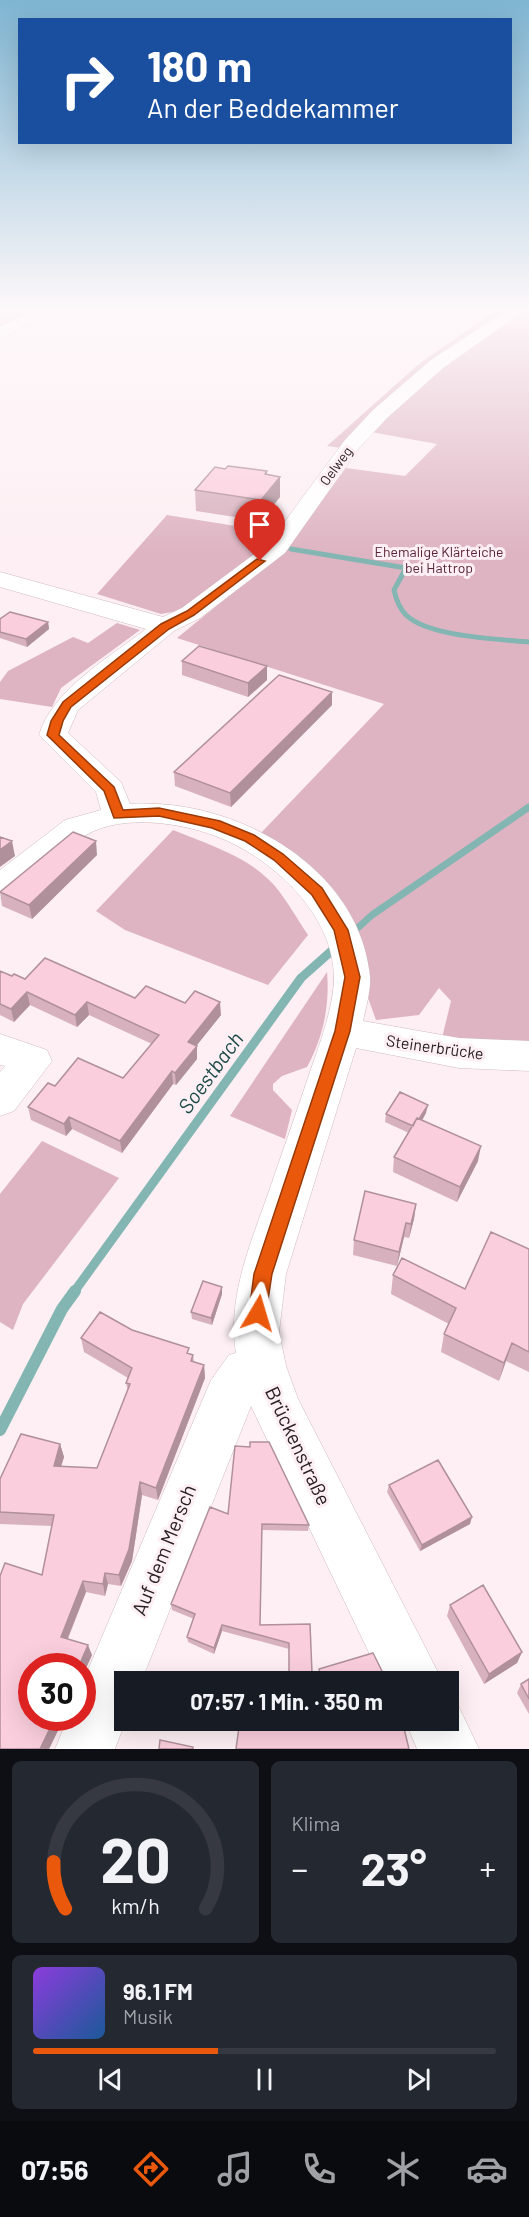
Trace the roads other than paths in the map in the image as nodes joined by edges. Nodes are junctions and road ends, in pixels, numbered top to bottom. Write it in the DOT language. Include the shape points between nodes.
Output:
graph roads {
  1 [pos="408,390"];
  2 [pos="0,579"];
  3 [pos="165,626"];
  4 [pos="118,815"];
  5 [pos="0,887"];
  6 [pos="343,1031"];
  7 [pos="0,1049"];
  8 [pos="529,1056"];
  9 [pos="0,1100"];
  10 [pos="262,1366"];
  11 [pos="408,1671"];
  12 [pos="440,1731"];
  13 [pos="84,1749"];
  14 [pos="449,1749"];
  1 -- 3 [label="street, Oelweg" via="352,444 277,548 191,613"];
  2 -- 3 [label="street"];
  3 -- 4 [label="street, Oelweg" via="67,705 53,735 110,789"];
  4 -- 5 [label="street, Brückenstraße" via="76,827"];
  4 -- 6 [label="street, Brückenstraße" via="159,812 216,824 249,838 278,857 317,892 341,930 352,977"];
  6 -- 8 [label="street, Steinerbrücke" via="419,1048 472,1055"];
  6 -- 10 [label="street, Brückenstraße" via="263,1274 256,1332"];
  7 -- 9 [label="street" via="33,1061"];
  10 -- 11 [label="street, Brückenstraße" via="276,1410"];
  10 -- 13 [label="street, Auf dem Mersch" via="246,1372 228,1397"];
  12 -- 14 [label="street"];
}
